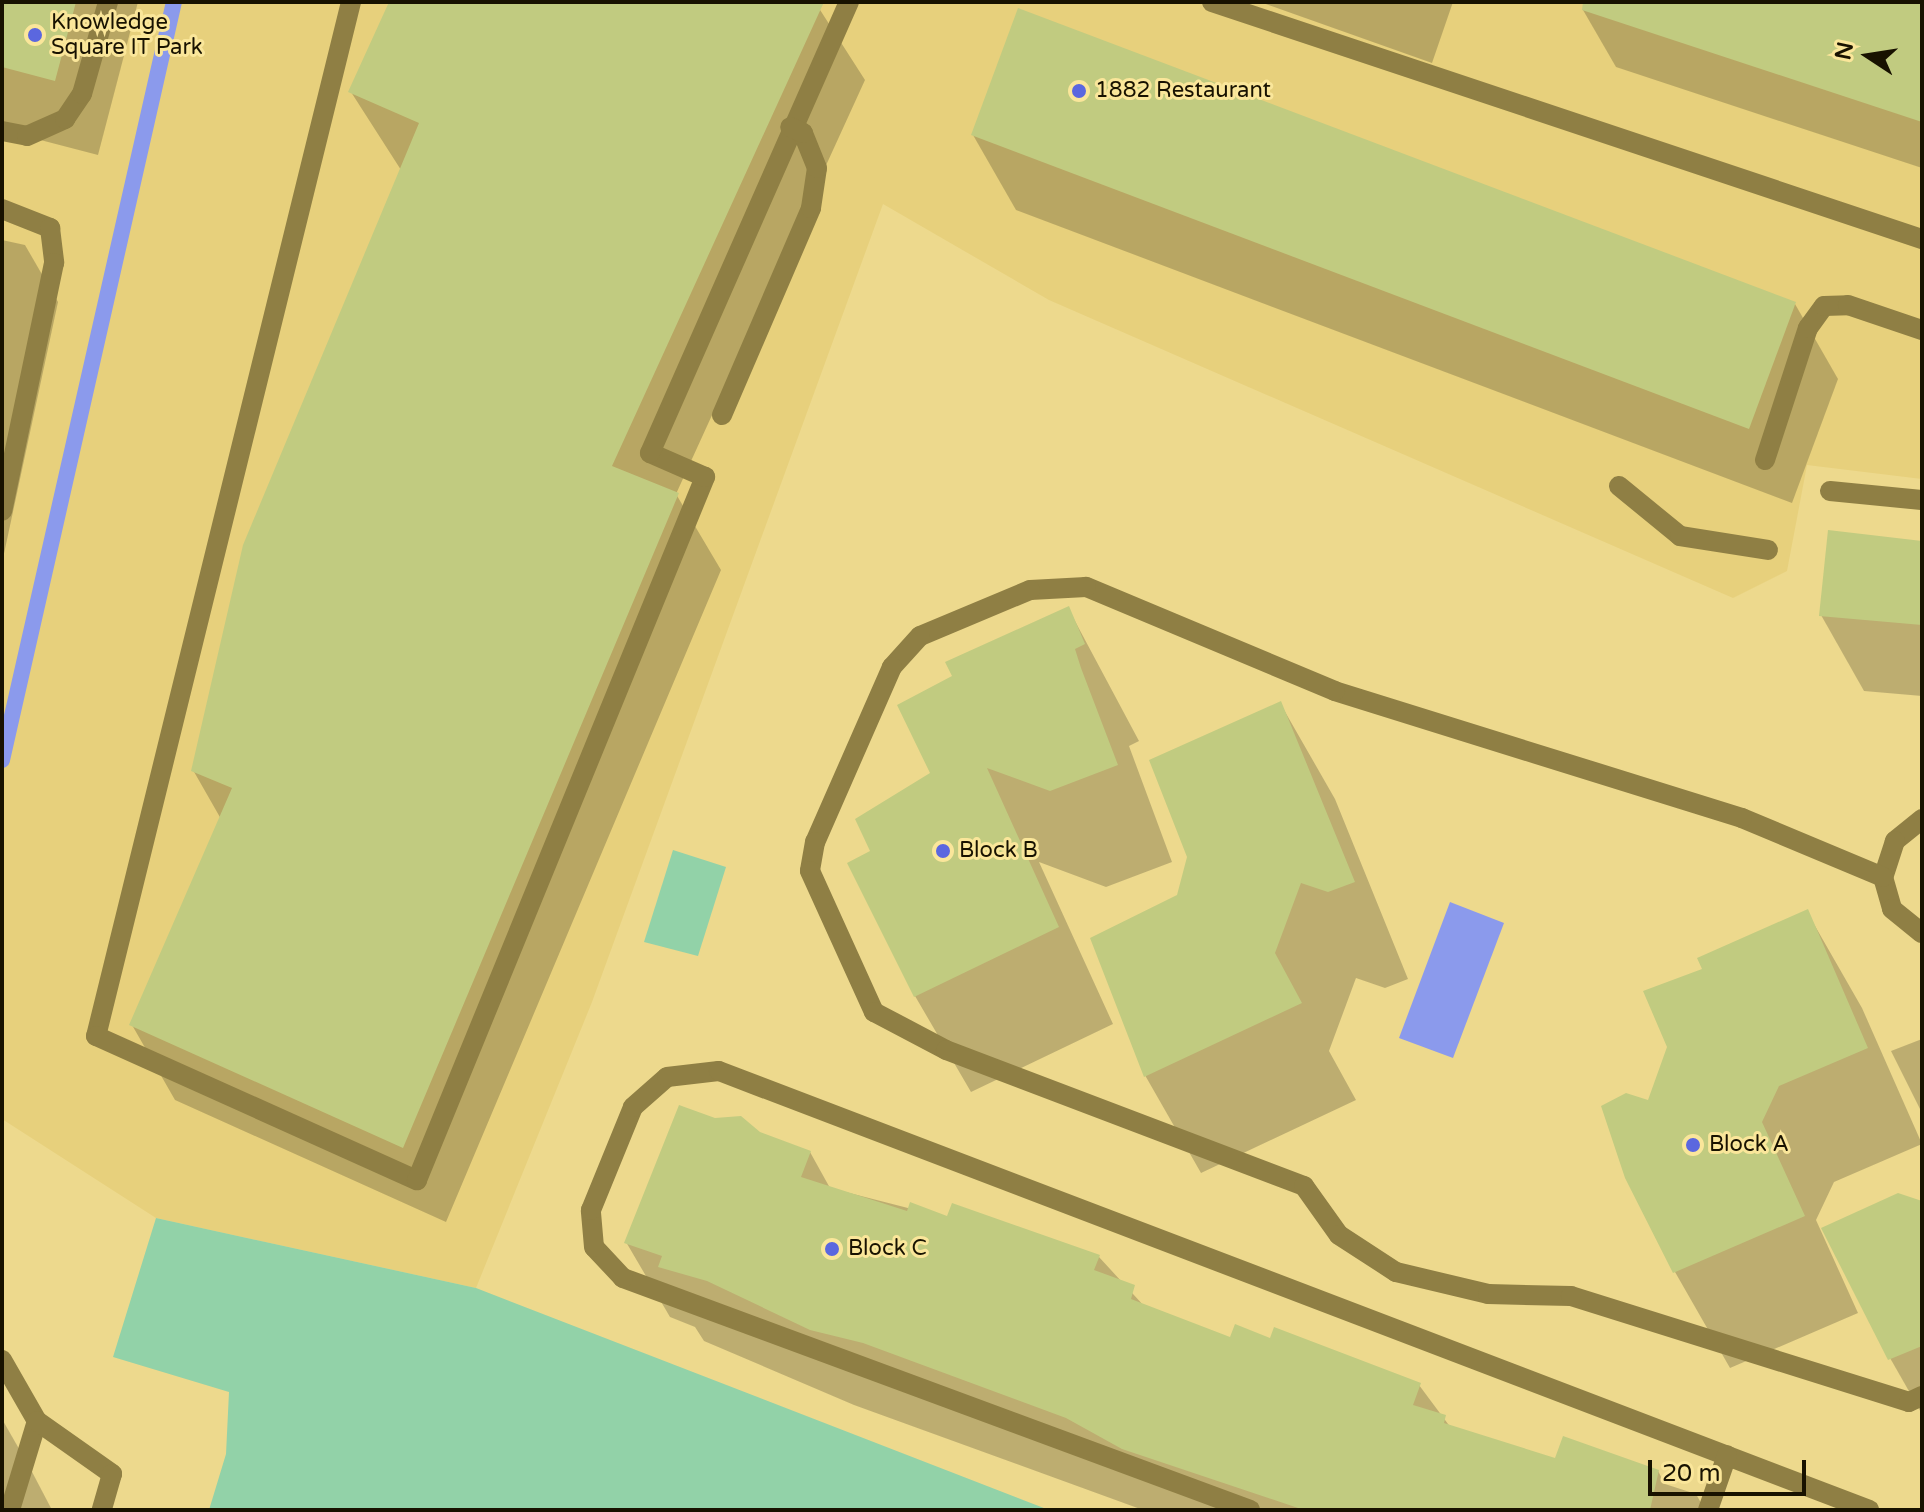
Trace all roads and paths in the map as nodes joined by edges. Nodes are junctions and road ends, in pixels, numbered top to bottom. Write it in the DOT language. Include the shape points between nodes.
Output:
graph roads {
  1 [pos="108,2"];
  2 [pos="351,2"];
  3 [pos="849,2"];
  4 [pos="1212,2"];
  5 [pos="790,127"];
  6 [pos="2,131"];
  7 [pos="2,209"];
  8 [pos="1922,239"];
  9 [pos="1922,330"];
  10 [pos="722,415"];
  11 [pos="1765,460"];
  12 [pos="1619,486"];
  13 [pos="1830,491"];
  14 [pos="1922,500"];
  15 [pos="2,511"];
  16 [pos="1768,550"];
  17 [pos="1922,819"];
  18 [pos="1883,877"];
  19 [pos="1922,933"];
  20 [pos="2,1360"];
  21 [pos="1922,1396"];
  22 [pos="37,1421"];
  23 [pos="1727,1455"];
  24 [pos="10,1510"];
  25 [pos="102,1510"];
  26 [pos="1250,1510"];
  27 [pos="1708,1510"];
  28 [pos="1869,1510"];
  1 -- 6 [label="street" via="82,94 65,119 27,136"];
  2 -- 5 [label="street" via="96,1036 417,1180 705,477 650,453"];
  3 -- 5 [label="street"];
  4 -- 8 [label="street"];
  5 -- 10 [label="street" via="803,133 817,168 811,208"];
  7 -- 15 [label="street" via="50,228 54,263"];
  9 -- 11 [label="street" via="1848,305 1824,306 1808,328"];
  12 -- 16 [label="street" via="1680,536"];
  13 -- 14 [label="street"];
  17 -- 18 [label="street" via="1895,841"];
  18 -- 19 [label="street" via="1892,909"];
  18 -- 21 [label="street" via="1742,818 1335,691 1086,587 1030,590 920,636 892,667 815,842 810,871 874,1012 946,1050 1304,1186 1339,1235 1396,1272 1488,1294 1571,1296 1909,1402"];
  20 -- 22 [label="street"];
  22 -- 24 [label="street"];
  22 -- 25 [label="street" via="112,1474"];
  23 -- 26 [label="street" via="719,1071 667,1077 633,1107 591,1210 594,1247 623,1278"];
  23 -- 27 [label="street"];
  23 -- 28 [label="street"];
}
